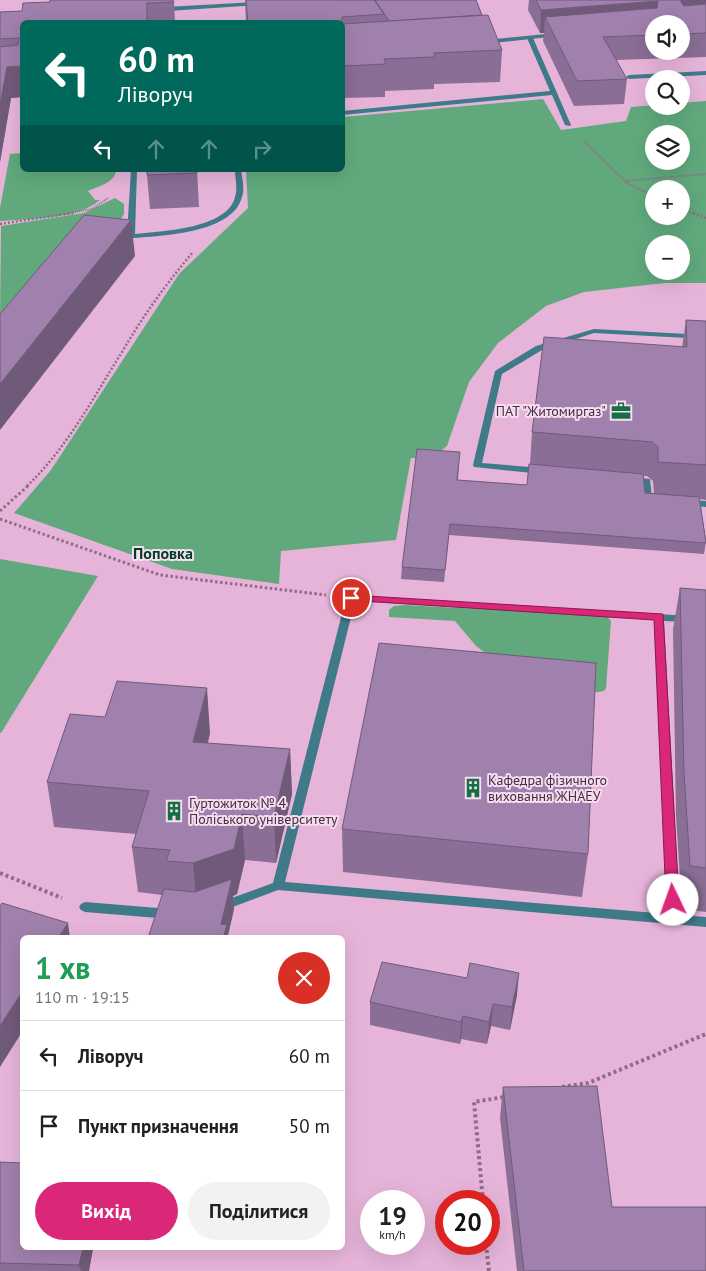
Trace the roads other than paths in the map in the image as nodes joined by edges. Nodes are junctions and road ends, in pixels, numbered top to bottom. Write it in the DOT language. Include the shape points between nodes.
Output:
graph roads {
  1 [pos="264,4"];
  2 [pos="155,9"];
  3 [pos="164,9"];
  4 [pos="167,20"];
  5 [pos="564,34"];
  6 [pos="530,38"];
  7 [pos="482,42"];
  8 [pos="706,73"];
  9 [pos="629,77"];
  10 [pos="553,93"];
  11 [pos="345,113"];
  12 [pos="568,125"];
  13 [pos="134,172"];
  14 [pos="238,172"];
  15 [pos="132,236"];
  16 [pos="109,239"];
  17 [pos="706,336"];
  18 [pos="552,472"];
  19 [pos="618,479"];
  20 [pos="667,502"];
  21 [pos="676,502"];
  22 [pos="706,504"];
  23 [pos="659,617"];
  24 [pos="706,620"];
  25 [pos="278,886"];
  26 [pos="85,907"];
  27 [pos="215,909"];
  28 [pos="178,914"];
  29 [pos="674,919"];
  30 [pos="706,922"];
  1 -- 3 [label="street"];
  2 -- 3 [label="street"];
  3 -- 4 [label="street"];
  5 -- 6 [label="street"];
  6 -- 7 [label="street"];
  6 -- 10 [label="street"];
  8 -- 9 [label="street"];
  10 -- 11 [label="street"];
  10 -- 12 [label="street"];
  13 -- 15 [label="street"];
  14 -- 15 [label="street" via="239,198 231,212 207,224 176,233"];
  15 -- 16 [label="street"];
  17 -- 18 [label="street" via="594,331 538,348 498,373 477,465"];
  19 -- 20 [label="street" via="647,482 647,500"];
  21 -- 22 [label="street"];
  23 -- 24 [label="street"];
  23 -- 25 [label="street" via="351,598"];
  23 -- 29 [label="street"];
  25 -- 27 [label="street"];
  25 -- 29 [label="street"];
  26 -- 28 [label="street"];
  29 -- 30 [label="street"];
}
